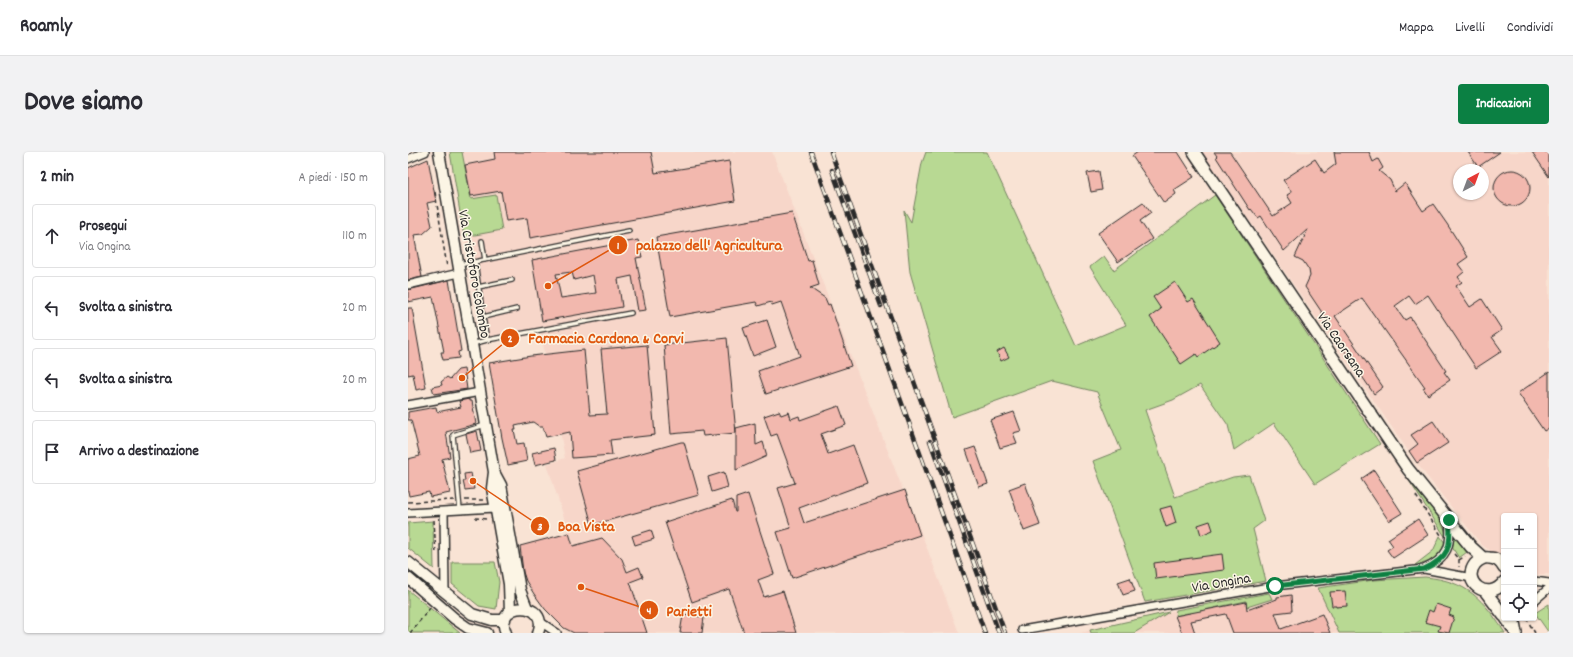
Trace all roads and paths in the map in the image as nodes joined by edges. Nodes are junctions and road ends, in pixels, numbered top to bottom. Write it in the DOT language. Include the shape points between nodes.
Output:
graph roads {
  1 [pos="425,152"];
  2 [pos="439,152"];
  3 [pos="1194,152"];
  4 [pos="408,159"];
  5 [pos="435,189"];
  6 [pos="630,231"];
  7 [pos="482,242"];
  8 [pos="485,260"];
  9 [pos="475,262"];
  10 [pos="459,269"];
  11 [pos="448,272"];
  12 [pos="512,280"];
  13 [pos="408,285"];
  14 [pos="478,287"];
  15 [pos="518,309"];
  16 [pos="631,313"];
  17 [pos="483,317"];
  18 [pos="486,340"];
  19 [pos="472,344"];
  20 [pos="480,392"];
  21 [pos="408,405"];
  22 [pos="486,425"];
  23 [pos="494,472"];
  24 [pos="459,500"];
  25 [pos="478,500"];
  26 [pos="408,502"];
  27 [pos="495,508"];
  28 [pos="460,510"];
  29 [pos="444,511"];
  30 [pos="408,512"];
  31 [pos="428,520"];
  32 [pos="1449,520"];
  33 [pos="1451,549"];
  34 [pos="1470,550"];
  35 [pos="436,555"];
  36 [pos="1483,558"];
  37 [pos="1458,560"];
  38 [pos="408,562"];
  39 [pos="1501,564"];
  40 [pos="1424,569"];
  41 [pos="1459,570"];
  42 [pos="1472,575"];
  43 [pos="408,578"];
  44 [pos="1537,581"];
  45 [pos="1549,583"];
  46 [pos="1501,586"];
  47 [pos="1537,586"];
  48 [pos="1549,587"];
  49 [pos="1485,591"];
  50 [pos="445,592"];
  51 [pos="1537,598"];
  52 [pos="431,607"];
  53 [pos="527,608"];
  54 [pos="508,616"];
  55 [pos="539,621"];
  56 [pos="1527,621"];
  57 [pos="1511,623"];
  58 [pos="1022,630"];
  59 [pos="410,633"];
  60 [pos="487,633"];
  61 [pos="506,633"];
  62 [pos="538,633"];
  63 [pos="557,633"];
  64 [pos="1535,633"];
  1 -- 4 [label="street"];
  2 -- 10 [label="main road, Via Cristoforo Colombo"];
  3 -- 32 [label="main road, Via Caorsana" via="1408,469"];
  5 -- 11 [label="path"];
  6 -- 8 [label="lane"];
  7 -- 8 [label="lane"];
  8 -- 9 [label="lane"];
  9 -- 10 [label="lane"];
  9 -- 14 [label="lane"];
  10 -- 13 [label="street"];
  10 -- 19 [label="main road, Via Cristoforo Colombo"];
  12 -- 14 [label="lane"];
  14 -- 17 [label="lane"];
  15 -- 17 [label="lane"];
  16 -- 18 [label="lane"];
  17 -- 18 [label="lane"];
  18 -- 19 [label="lane"];
  19 -- 20 [label="main road, Via Cristoforo Colombo"];
  20 -- 21 [label="street"];
  20 -- 22 [label="main road, Via Cristoforo Colombo"];
  22 -- 23 [label="main road, Via Cristoforo Colombo"];
  22 -- 24 [label="lane" via="453,435"];
  23 -- 27 [label="main road, Via Cristoforo Colombo" via="492,488"];
  23 -- 53 [label="main road, Via Cristoforo Colombo" via="500,485 520,590"];
  24 -- 25 [label="path"];
  24 -- 26 [label="path"];
  24 -- 28 [label="lane"];
  27 -- 28 [label="street"];
  27 -- 54 [label="main road, Via Cristoforo Colombo" via="508,578"];
  28 -- 29 [label="street"];
  29 -- 30 [label="street"];
  29 -- 50 [label="street"];
  31 -- 35 [label="path" via="435,520"];
  32 -- 34 [label="main road, Via Caorsana"];
  32 -- 40 [label="street" via="1451,536 1448,549 1435,564"];
  33 -- 37 [label="path"];
  34 -- 36 [label="main road, Via Caorsana"];
  34 -- 37 [label="path"];
  34 -- 42 [label="main road" via="1475,558"];
  36 -- 39 [label="main road" via="1494,558"];
  36 -- 42 [label="main road" via="1478,561"];
  37 -- 41 [label="path"];
  38 -- 50 [label="main road"];
  40 -- 42 [label="street, Via Ongina"];
  40 -- 58 [label="street, Via Ongina" via="1275,586"];
  42 -- 49 [label="main road" via="1476,585"];
  43 -- 60 [label="main road" via="455,619 468,628"];
  44 -- 45 [label="street"];
  46 -- 49 [label="main road"];
  47 -- 48 [label="street"];
  48 -- 51 [label="street"];
  49 -- 57 [label="main road"];
  50 -- 54 [label="main road" via="477,616 492,620"];
  52 -- 59 [label="path"];
  53 -- 54 [label="main road" via="515,609"];
  53 -- 55 [label="main road, Via Cristoforo Colombo" via="537,615"];
  54 -- 61 [label="main road, Via Cristoforo Colombo" via="504,625"];
  55 -- 62 [label="main road"];
  55 -- 63 [label="street"];
  56 -- 64 [label="path"];
}
